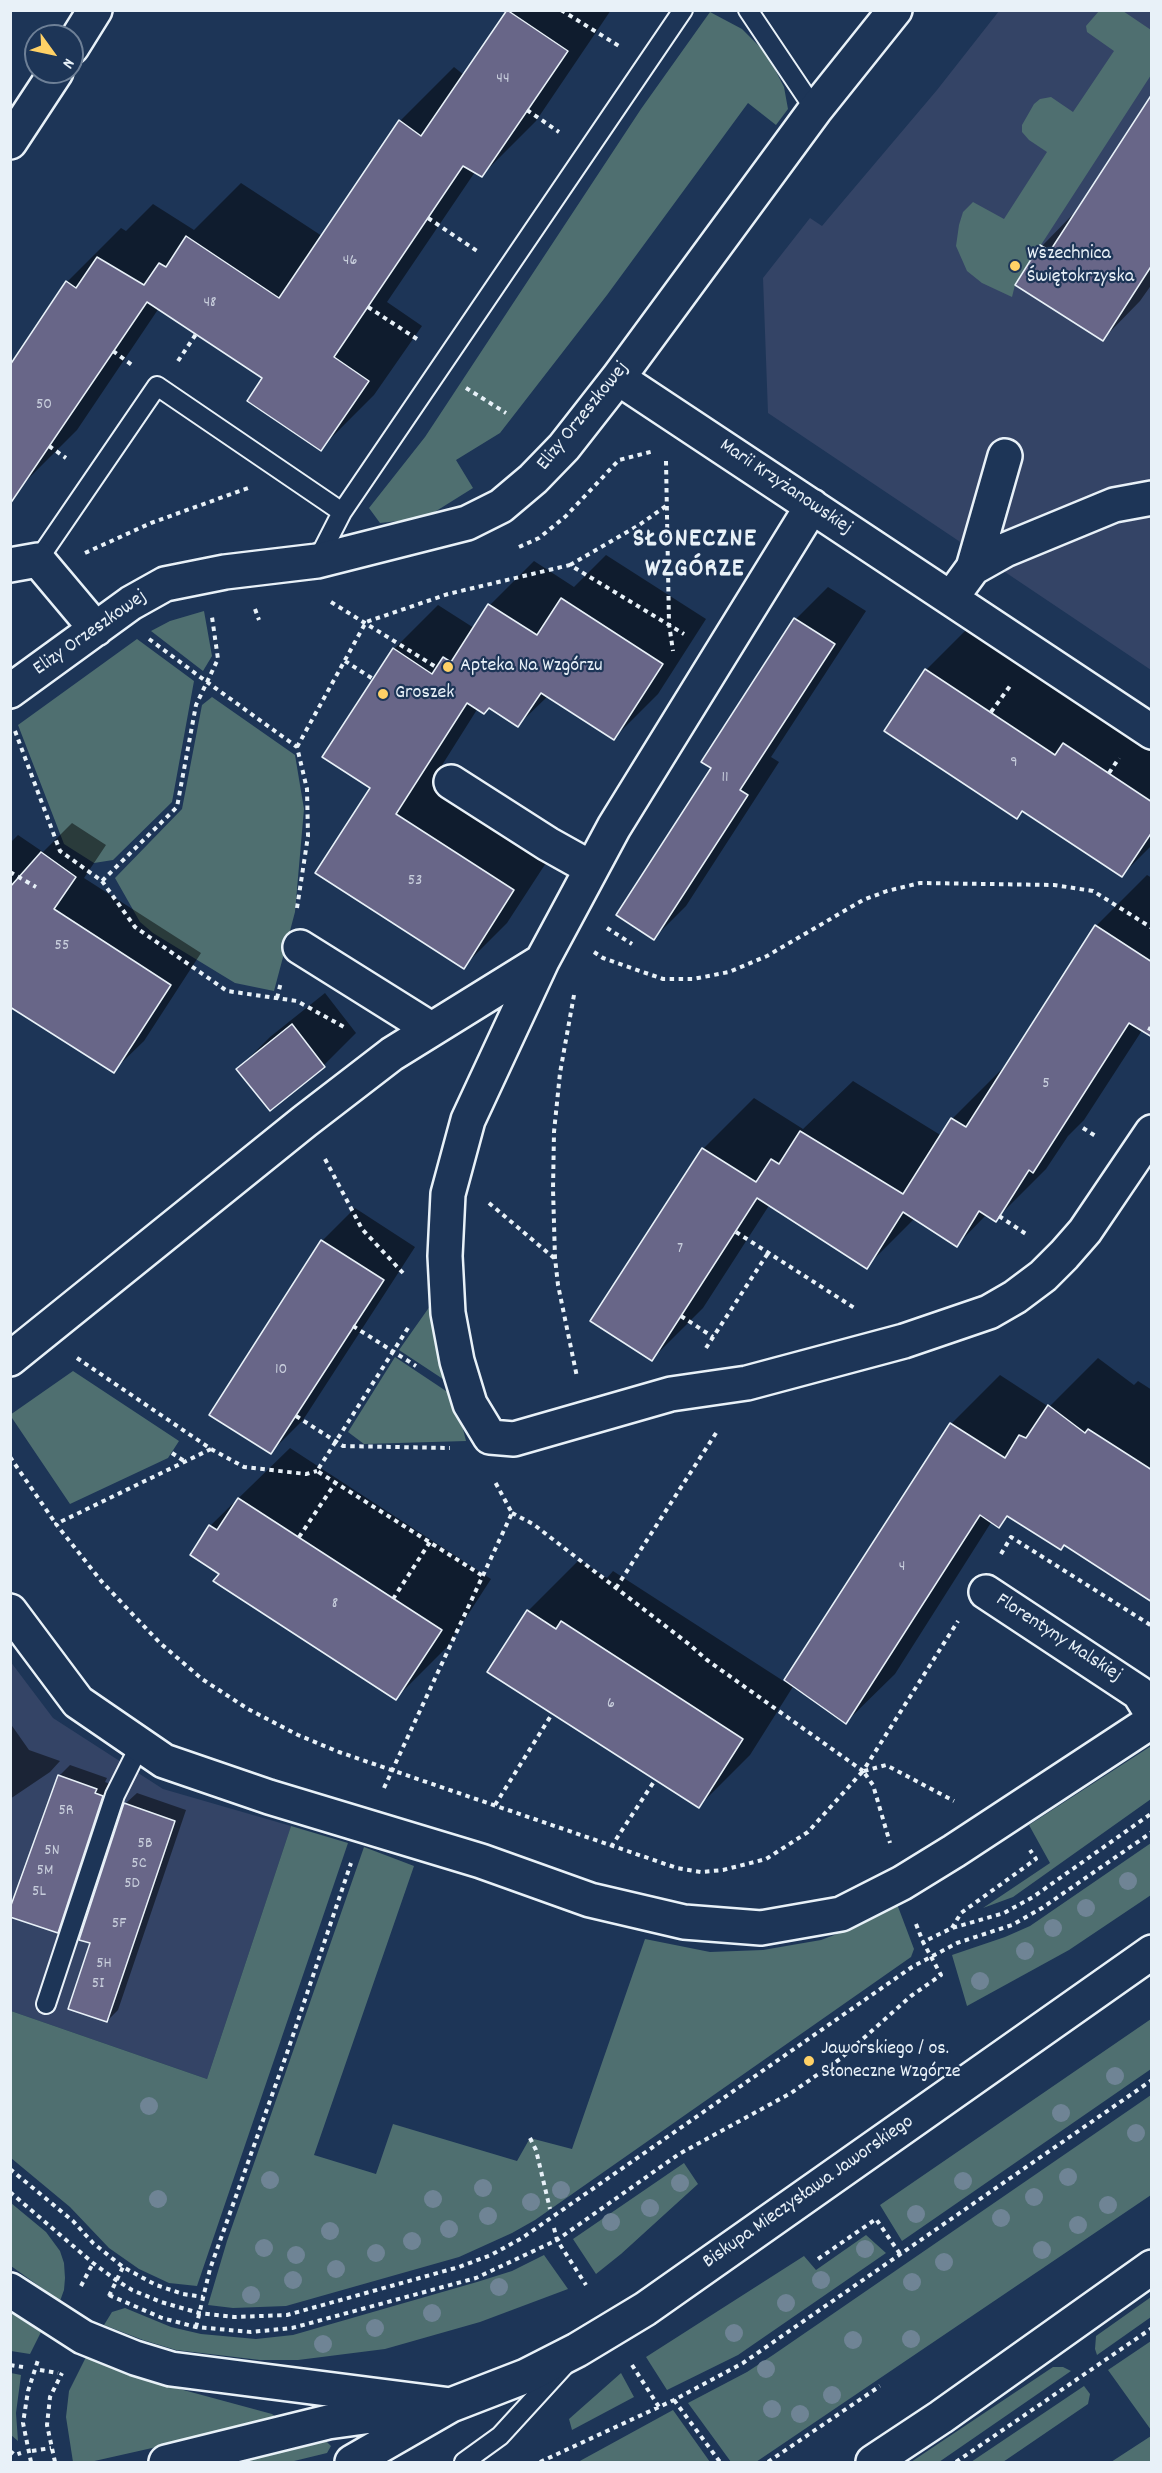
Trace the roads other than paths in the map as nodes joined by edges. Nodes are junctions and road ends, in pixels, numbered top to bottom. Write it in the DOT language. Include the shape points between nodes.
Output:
graph roads {
  1 [pos="95,10"];
  2 [pos="683,10"];
  3 [pos="748,10"];
  4 [pos="895,10"];
  5 [pos="84,28"];
  6 [pos="48,84"];
  7 [pos="815,110"];
  8 [pos="10,142"];
  9 [pos="618,378"];
  10 [pos="1005,456"];
  11 [pos="1152,498"];
  12 [pos="813,506"];
  13 [pos="342,512"];
  14 [pos="317,561"];
  15 [pos="32,565"];
  16 [pos="973,568"];
  17 [pos="951,598"];
  18 [pos="96,629"];
  19 [pos="10,691"];
  20 [pos="1152,732"];
  21 [pos="451,782"];
  22 [pos="591,868"];
  23 [pos="298,933"];
  24 [pos="542,961"];
  25 [pos="431,1029"];
  26 [pos="1152,1132"];
  27 [pos="10,1359"];
  28 [pos="991,1577"];
  29 [pos="10,1611"];
  30 [pos="1152,1714"];
  31 [pos="1152,1721"];
  32 [pos="140,1745"];
  33 [pos="1152,1953"];
  34 [pos="46,2004"];
  35 [pos="1152,2267"];
  36 [pos="10,2290"];
  37 [pos="578,2350"];
  38 [pos="451,2405"];
  39 [pos="166,2463"];
  40 [pos="352,2463"];
  41 [pos="464,2463"];
  42 [pos="873,2463"];
  1 -- 5 [label="street"];
  2 -- 13 [label="lane"];
  3 -- 7 [label="lane"];
  4 -- 7 [label="street, Elizy Orzeszkowej"];
  6 -- 8 [label="street"];
  7 -- 9 [label="street, Elizy Orzeszkowej"];
  9 -- 12 [label="street, Marii Krzyżanowskiej"];
  9 -- 14 [label="street, Elizy Orzeszkowej" via="564,447 501,506 467,523"];
  10 -- 16 [label="street"];
  11 -- 16 [label="street" via="1114,505 1060,526"];
  12 -- 17 [label="street, Marii Krzyżanowskiej"];
  12 -- 22 [label="street"];
  13 -- 14 [label="lane"];
  13 -- 15 [label="lane" via="157,386"];
  14 -- 18 [label="street, Elizy Orzeszkowej" via="165,584"];
  15 -- 18 [label="street"];
  16 -- 17 [label="street"];
  17 -- 20 [label="street, Marii Krzyżanowskiej"];
  18 -- 19 [label="street, Elizy Orzeszkowej"];
  21 -- 22 [label="street"];
  22 -- 24 [label="street"];
  23 -- 25 [label="street"];
  24 -- 25 [label="street"];
  24 -- 26 [label="street" via="468,1120 448,1194 436,1287 448,1313 457,1362 486,1447 676,1394 747,1383 947,1328 989,1312 1043,1276 1085,1231"];
  25 -- 27 [label="street" via="305,1121"];
  28 -- 30 [label="street, Florentyny Malskiej" via="1139,1693"];
  29 -- 32 [label="street" via="78,1702"];
  31 -- 32 [label="street" via="902,1883 842,1914 761,1928 684,1922 590,1900 481,1861 164,1761"];
  32 -- 34 [label="lane" via="115,1795"];
  33 -- 37 [label="street, Biskupa Mieczysława Jaworskiego" via="645,2309"];
  35 -- 42 [label="street"];
  36 -- 38 [label="street" via="83,2337 171,2369"];
  37 -- 38 [label="street, Biskupa Mieczysława Jaworskiego" via="526,2376"];
  37 -- 41 [label="lane" via="500,2436"];
  38 -- 39 [label="street, Biskupa Mieczysława Jaworskiego" via="328,2422"];
  38 -- 40 [label="street, Biskupa Mieczysława Jaworskiego"];
}
